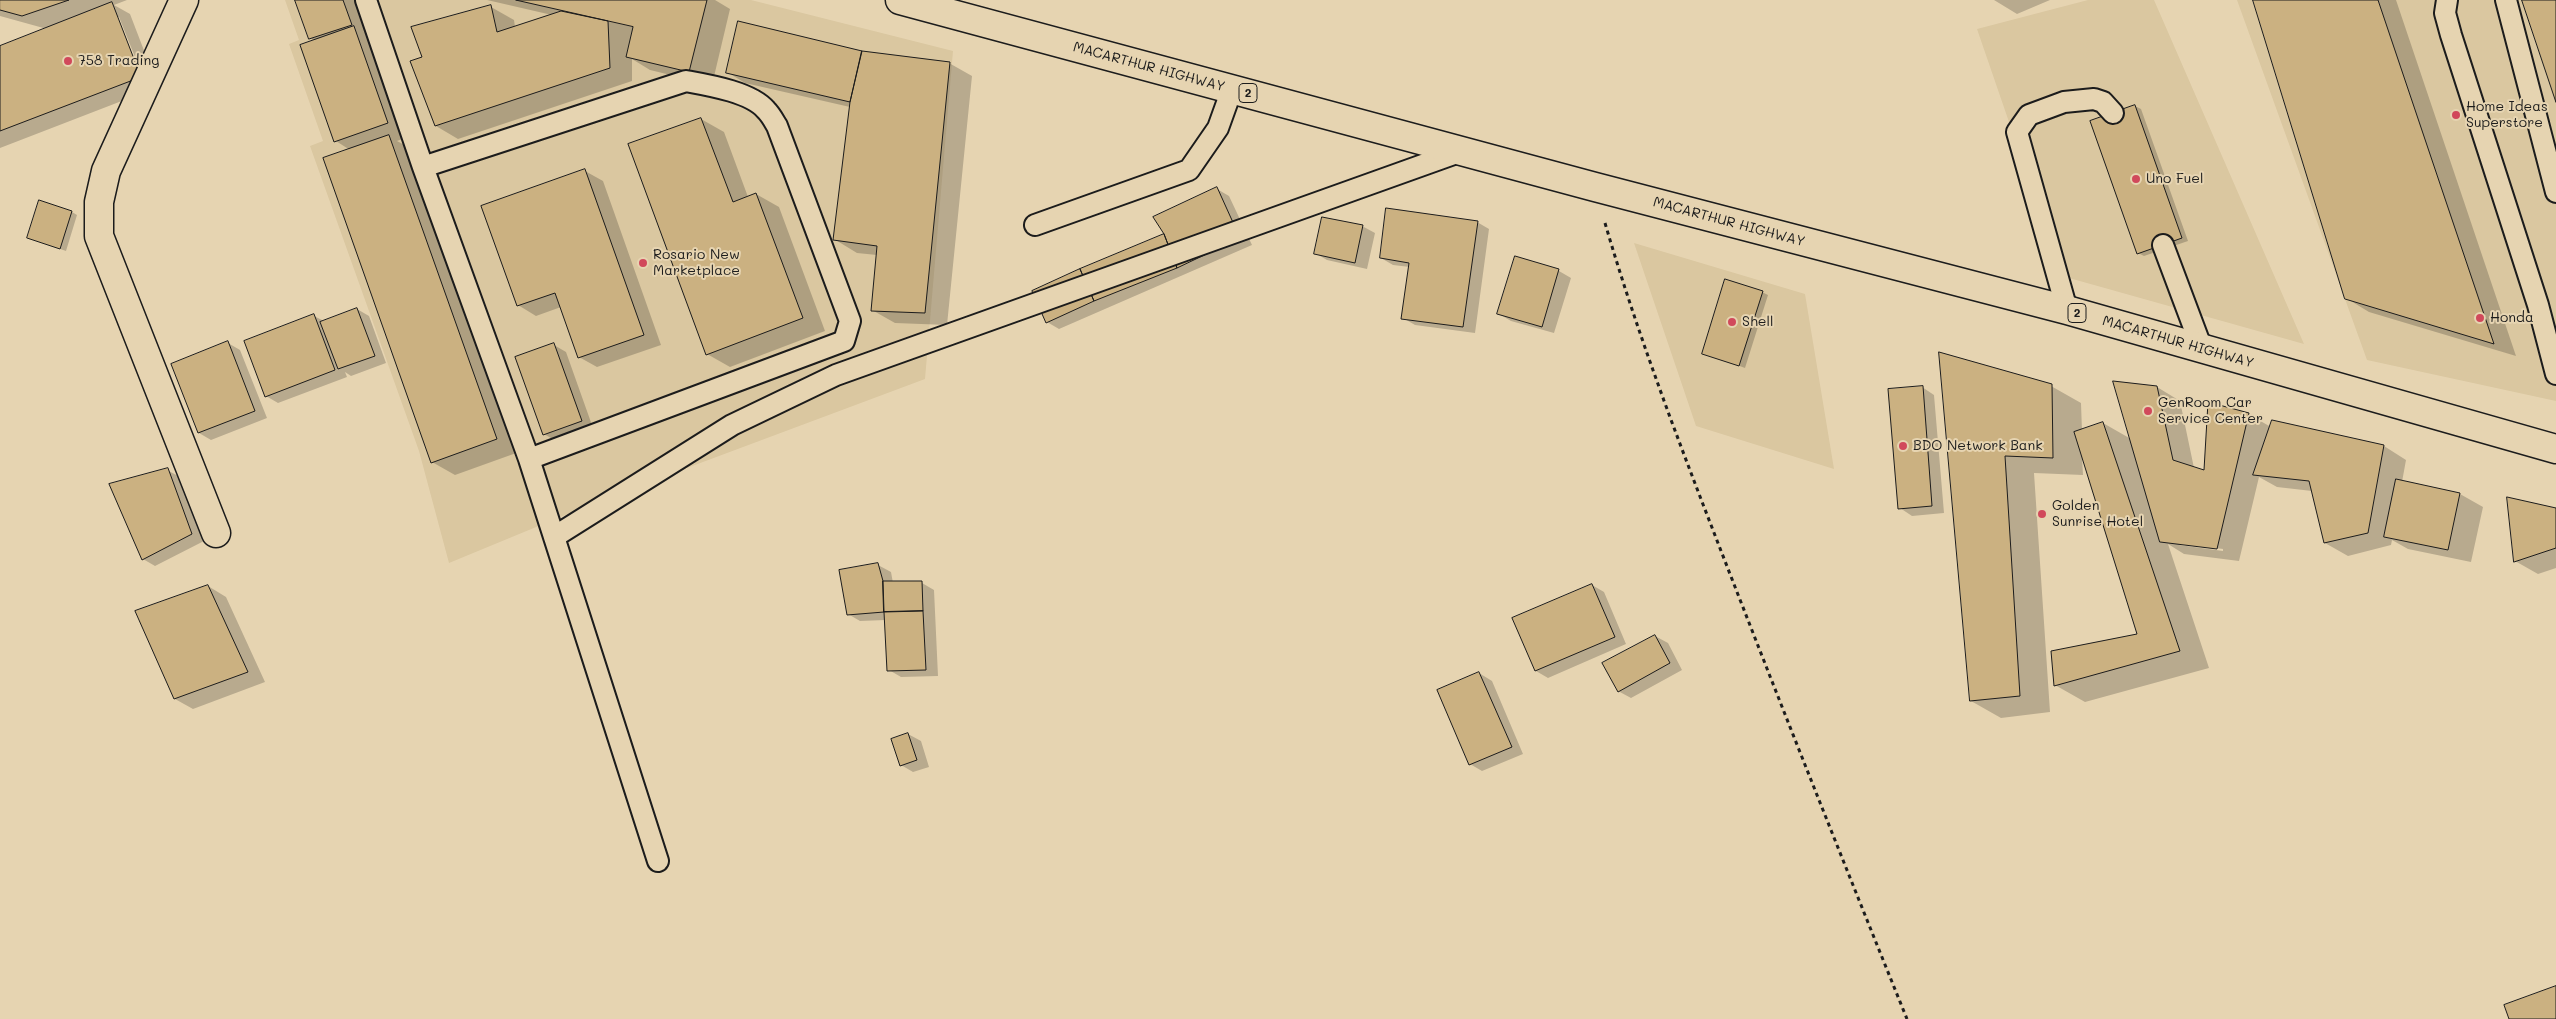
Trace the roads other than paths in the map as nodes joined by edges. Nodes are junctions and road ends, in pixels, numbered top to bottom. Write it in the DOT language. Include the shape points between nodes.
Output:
graph roads {
  1 [pos="184,0"];
  2 [pos="366,0"];
  3 [pos="900,0"];
  4 [pos="2448,0"];
  5 [pos="2506,0"];
  6 [pos="1232,89"];
  7 [pos="2113,113"];
  8 [pos="1462,151"];
  9 [pos="423,168"];
  10 [pos="2556,192"];
  11 [pos="1035,225"];
  12 [pos="2163,244"];
  13 [pos="2067,310"];
  14 [pos="2202,349"];
  15 [pos="2556,374"];
  16 [pos="2556,449"];
  17 [pos="529,459"];
  18 [pos="216,534"];
  19 [pos="554,537"];
  20 [pos="658,861"];
  1 -- 18 [label="main road" via="106,171 98,202 99,236"];
  2 -- 9 [label="lane"];
  3 -- 6 [label="main road, MACARTHUR HIGHWAY / 2"];
  4 -- 15 [label="lane" via="2445,13 2451,35 2538,305"];
  5 -- 10 [label="lane"];
  6 -- 8 [label="main road, MACARTHUR HIGHWAY / 2"];
  6 -- 11 [label="lane" via="1218,128 1189,170"];
  7 -- 13 [label="lane" via="2103,102 2094,99 2064,102 2029,115 2017,132"];
  8 -- 13 [label="main road, MACARTHUR HIGHWAY / 2"];
  8 -- 19 [label="lane" via="836,375 732,425"];
  9 -- 17 [label="lane"];
  9 -- 17 [label="lane" via="686,81 746,97 766,108 777,126 850,321 844,342"];
  12 -- 14 [label="lane"];
  13 -- 14 [label="main road, MACARTHUR HIGHWAY / 2"];
  14 -- 16 [label="main road, MACARTHUR HIGHWAY / 2"];
  17 -- 19 [label="lane"];
  19 -- 20 [label="lane"];
}
